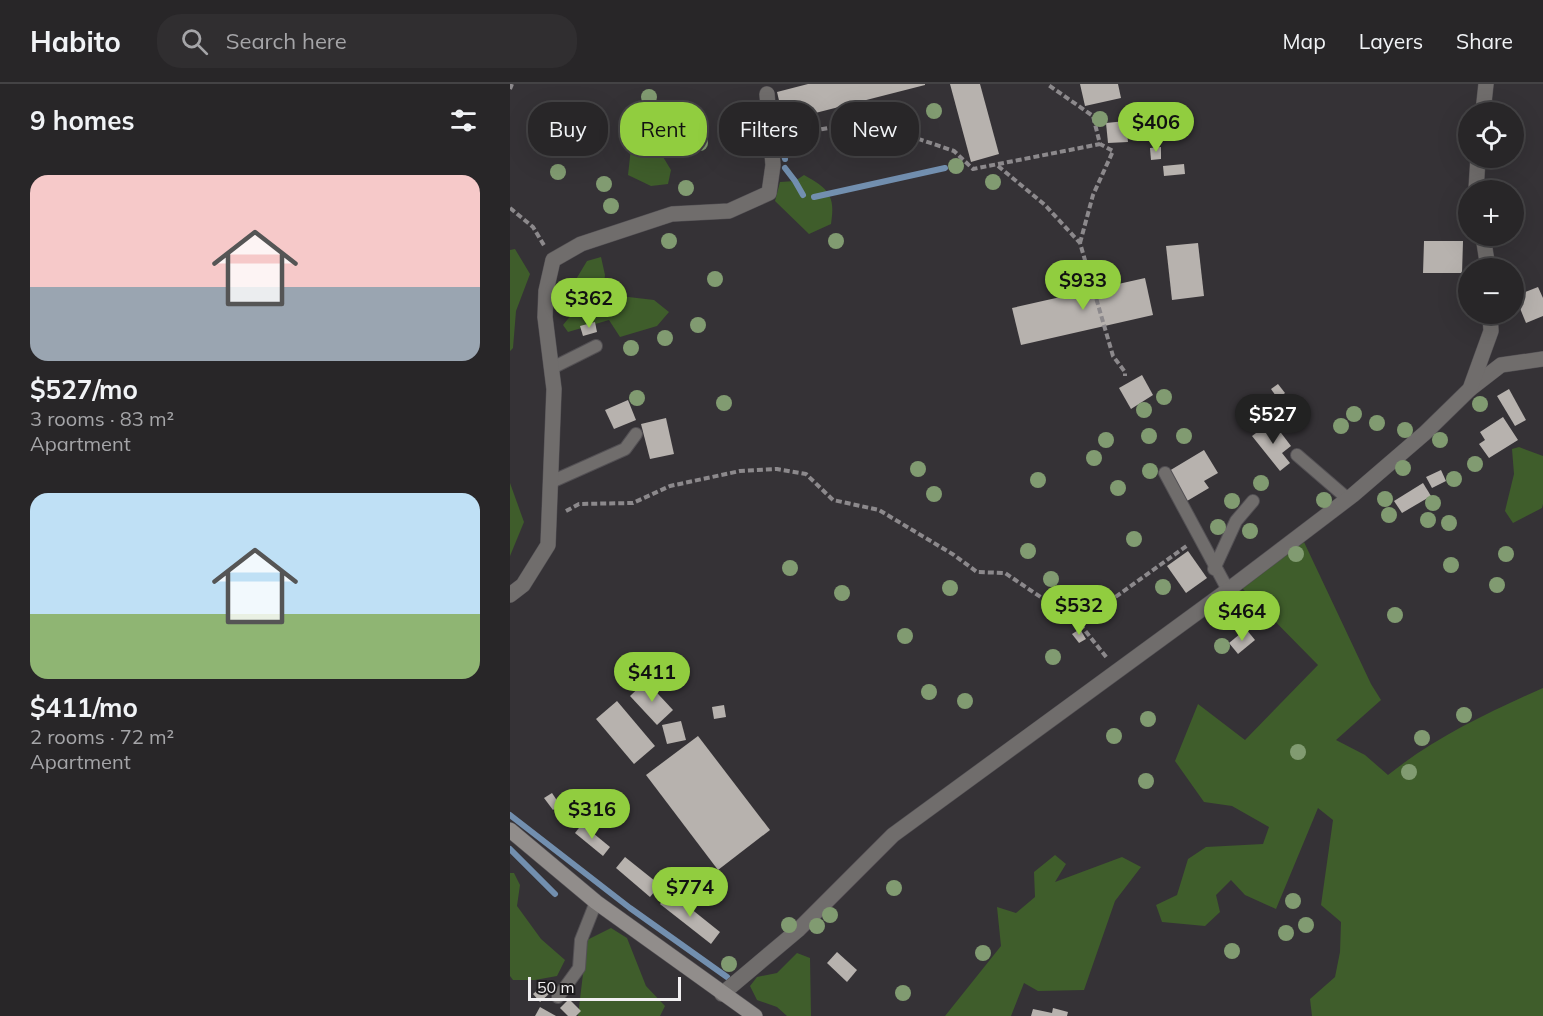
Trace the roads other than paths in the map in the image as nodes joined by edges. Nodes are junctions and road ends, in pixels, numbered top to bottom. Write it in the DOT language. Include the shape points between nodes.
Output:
graph roads {
  1 [pos="1486,84"];
  2 [pos="767,94"];
  3 [pos="1484,102"];
  4 [pos="1491,324"];
  5 [pos="596,346"];
  6 [pos="1543,359"];
  7 [pos="552,368"];
  8 [pos="1470,389"];
  9 [pos="636,434"];
  10 [pos="1297,455"];
  11 [pos="1165,473"];
  12 [pos="551,482"];
  13 [pos="1348,499"];
  14 [pos="1253,501"];
  15 [pos="1214,569"];
  16 [pos="1228,591"];
  17 [pos="510,595"];
  18 [pos="510,830"];
  19 [pos="596,902"];
  20 [pos="723,994"];
  21 [pos="558,997"];
  22 [pos="755,1016"];
  1 -- 3 [label="street"];
  2 -- 7 [label="street" via="773,165 769,193 729,211 672,214 581,244 553,260 545,317"];
  4 -- 8 [label="street"];
  5 -- 7 [label="lane"];
  6 -- 8 [label="street" via="1501,366"];
  7 -- 12 [label="street"];
  8 -- 13 [label="street"];
  9 -- 12 [label="lane" via="625,449"];
  10 -- 13 [label="lane"];
  11 -- 15 [label="lane"];
  12 -- 17 [label="street" via="548,545 524,585"];
  13 -- 16 [label="street"];
  14 -- 15 [label="lane" via="1236,521"];
  15 -- 16 [label="lane"];
  16 -- 20 [label="street" via="893,835 798,930"];
  18 -- 19 [label="main road"];
  19 -- 20 [label="main road"];
  19 -- 21 [label="lane" via="581,940 579,968"];
  20 -- 22 [label="main road"];
}
